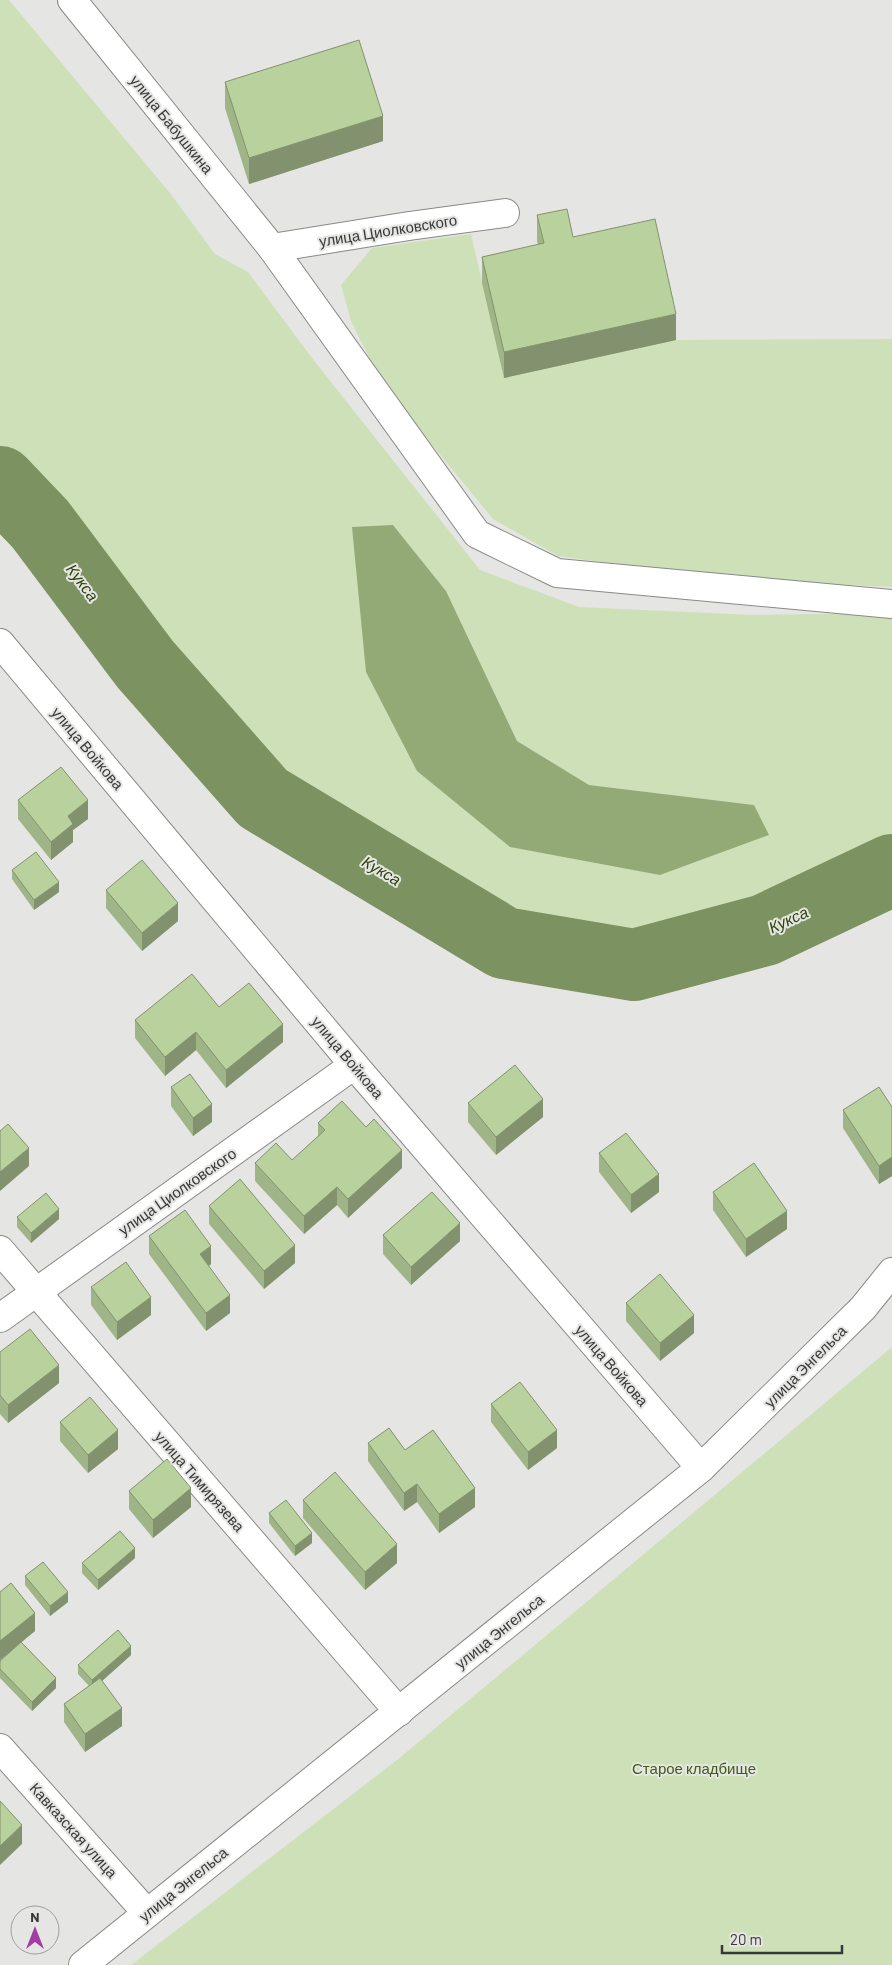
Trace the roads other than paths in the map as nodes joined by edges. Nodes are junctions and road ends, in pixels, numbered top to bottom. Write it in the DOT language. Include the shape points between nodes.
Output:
graph roads {
  1 [pos="72,0"];
  2 [pos="505,213"];
  3 [pos="272,248"];
  4 [pos="892,604"];
  5 [pos="0,643"];
  6 [pos="354,1065"];
  7 [pos="0,1250"];
  8 [pos="892,1272"];
  9 [pos="36,1292"];
  10 [pos="892,1305"];
  11 [pos="863,1308"];
  12 [pos="0,1318"];
  13 [pos="701,1468"];
  14 [pos="399,1712"];
  15 [pos="0,1748"];
  16 [pos="147,1913"];
  17 [pos="83,1965"];
  1 -- 3 [label="street, улица Бабушкина"];
  2 -- 3 [label="street, улица Циолковского"];
  3 -- 4 [label="street, улица Бабушкина" via="477,534 557,573"];
  5 -- 6 [label="street, улица Войкова"];
  6 -- 9 [label="street, улица Циолковского"];
  6 -- 13 [label="street, улица Войкова"];
  7 -- 9 [label="street, улица Тимирязева"];
  8 -- 11 [label="street, улица Энгельса"];
  9 -- 12 [label="street, улица Циолковского"];
  9 -- 14 [label="street, улица Тимирязева"];
  10 -- 11 [label="street"];
  11 -- 13 [label="street, улица Энгельса"];
  13 -- 14 [label="street, улица Энгельса"];
  14 -- 16 [label="street, улица Энгельса"];
  15 -- 16 [label="street, Кавказская улица"];
  16 -- 17 [label="street, улица Энгельса"];
}
